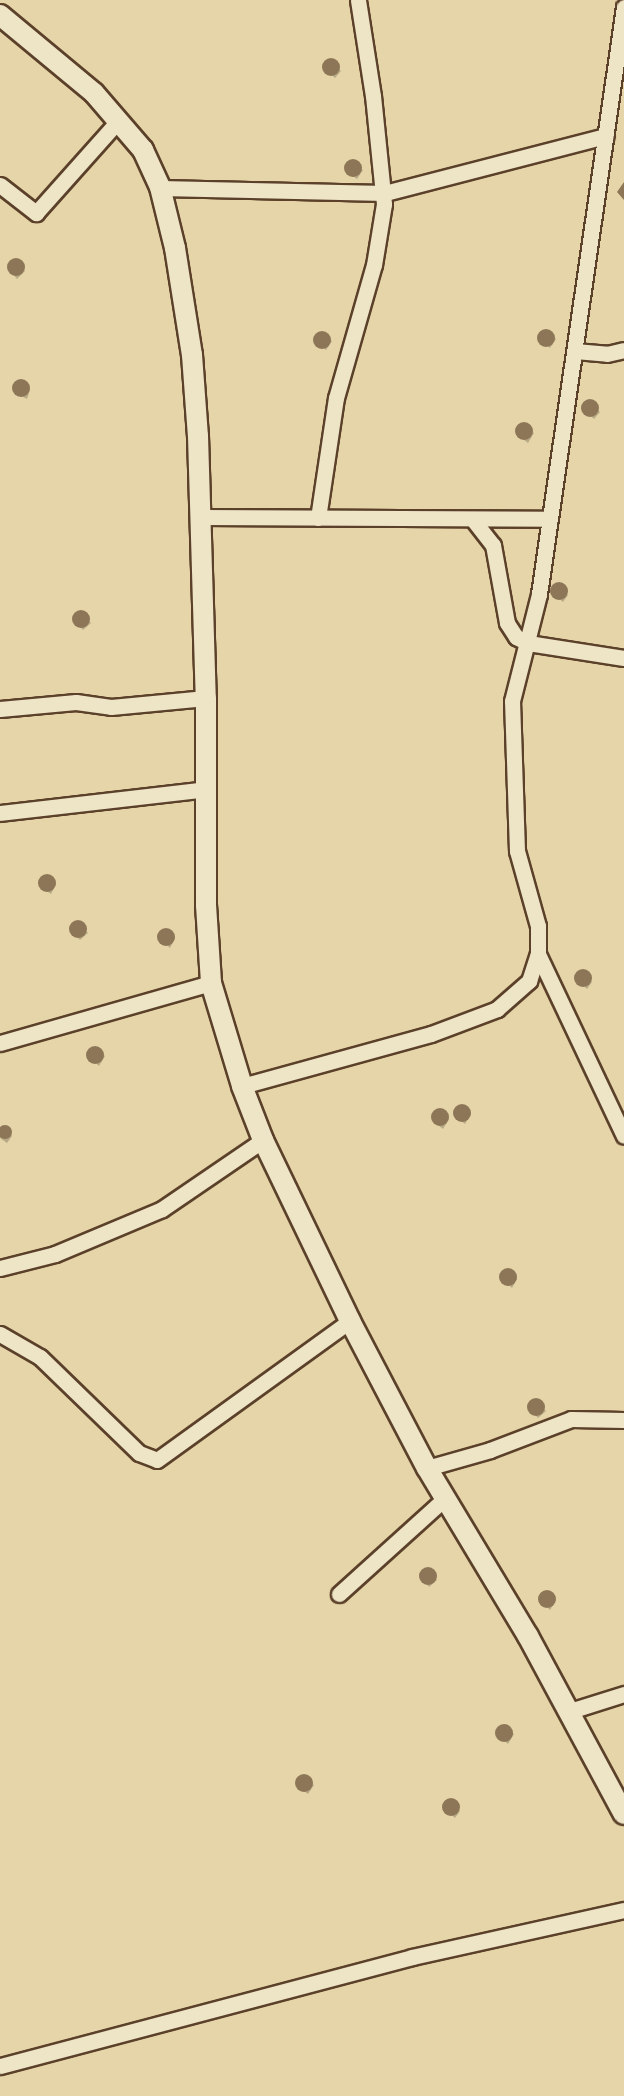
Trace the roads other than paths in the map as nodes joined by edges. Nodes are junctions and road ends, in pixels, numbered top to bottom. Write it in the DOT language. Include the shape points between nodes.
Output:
graph roads {
  1 [pos="358,0"];
  2 [pos="624,7"];
  3 [pos="1,18"];
  4 [pos="619,75"];
  5 [pos="119,120"];
  6 [pos="606,136"];
  7 [pos="0,185"];
  8 [pos="160,188"];
  9 [pos="385,193"];
  10 [pos="624,350"];
  11 [pos="575,351"];
  12 [pos="607,354"];
  13 [pos="624,357"];
  14 [pos="201,517"];
  15 [pos="318,518"];
  16 [pos="550,519"];
  17 [pos="474,521"];
  18 [pos="528,643"];
  19 [pos="624,658"];
  20 [pos="206,698"];
  21 [pos="0,709"];
  22 [pos="207,789"];
  23 [pos="0,813"];
  24 [pos="538,954"];
  25 [pos="211,983"];
  26 [pos="0,1042"];
  27 [pos="242,1086"];
  28 [pos="624,1136"];
  29 [pos="263,1140"];
  30 [pos="0,1268"];
  31 [pos="350,1321"];
  32 [pos="0,1334"];
  33 [pos="624,1420"];
  34 [pos="427,1468"];
  35 [pos="444,1499"];
  36 [pos="339,1594"];
  37 [pos="624,1694"];
  38 [pos="570,1711"];
  39 [pos="624,1814"];
  40 [pos="624,1910"];
  41 [pos="0,2066"];
  1 -- 9 [label="street"];
  2 -- 4 [label="street"];
  3 -- 5 [label="street" via="94,93"];
  4 -- 6 [label="street"];
  5 -- 7 [label="street" via="36,213"];
  5 -- 8 [label="street" via="143,150"];
  6 -- 9 [label="street"];
  6 -- 11 [label="street"];
  8 -- 9 [label="street"];
  8 -- 14 [label="street" via="175,248 192,355"];
  9 -- 15 [label="street" via="374,265 336,398"];
  10 -- 12 [label="street"];
  11 -- 12 [label="street"];
  11 -- 16 [label="street"];
  12 -- 13 [label="street"];
  14 -- 15 [label="street"];
  14 -- 20 [label="street"];
  15 -- 17 [label="street"];
  16 -- 17 [label="street"];
  16 -- 18 [label="street"];
  17 -- 18 [label="street" via="493,545 507,623 516,637"];
  18 -- 19 [label="street"];
  18 -- 24 [label="street" via="512,701 511,752 517,851 538,926"];
  20 -- 21 [label="street" via="111,707 76,702"];
  20 -- 22 [label="street"];
  22 -- 23 [label="street"];
  22 -- 25 [label="street" via="206,904"];
  24 -- 27 [label="street" via="529,981 497,1009 431,1034"];
  24 -- 28 [label="street"];
  25 -- 26 [label="street"];
  25 -- 27 [label="street"];
  27 -- 29 [label="street"];
  29 -- 30 [label="street" via="162,1209 56,1254"];
  29 -- 31 [label="street"];
  31 -- 32 [label="street" via="157,1460 139,1453 40,1357"];
  31 -- 34 [label="street"];
  33 -- 34 [label="street" via="571,1419 490,1450"];
  34 -- 35 [label="street"];
  35 -- 36 [label="street"];
  35 -- 38 [label="street"];
  37 -- 38 [label="street"];
  38 -- 39 [label="street"];
  40 -- 41 [label="street" via="412,1957"];
}
